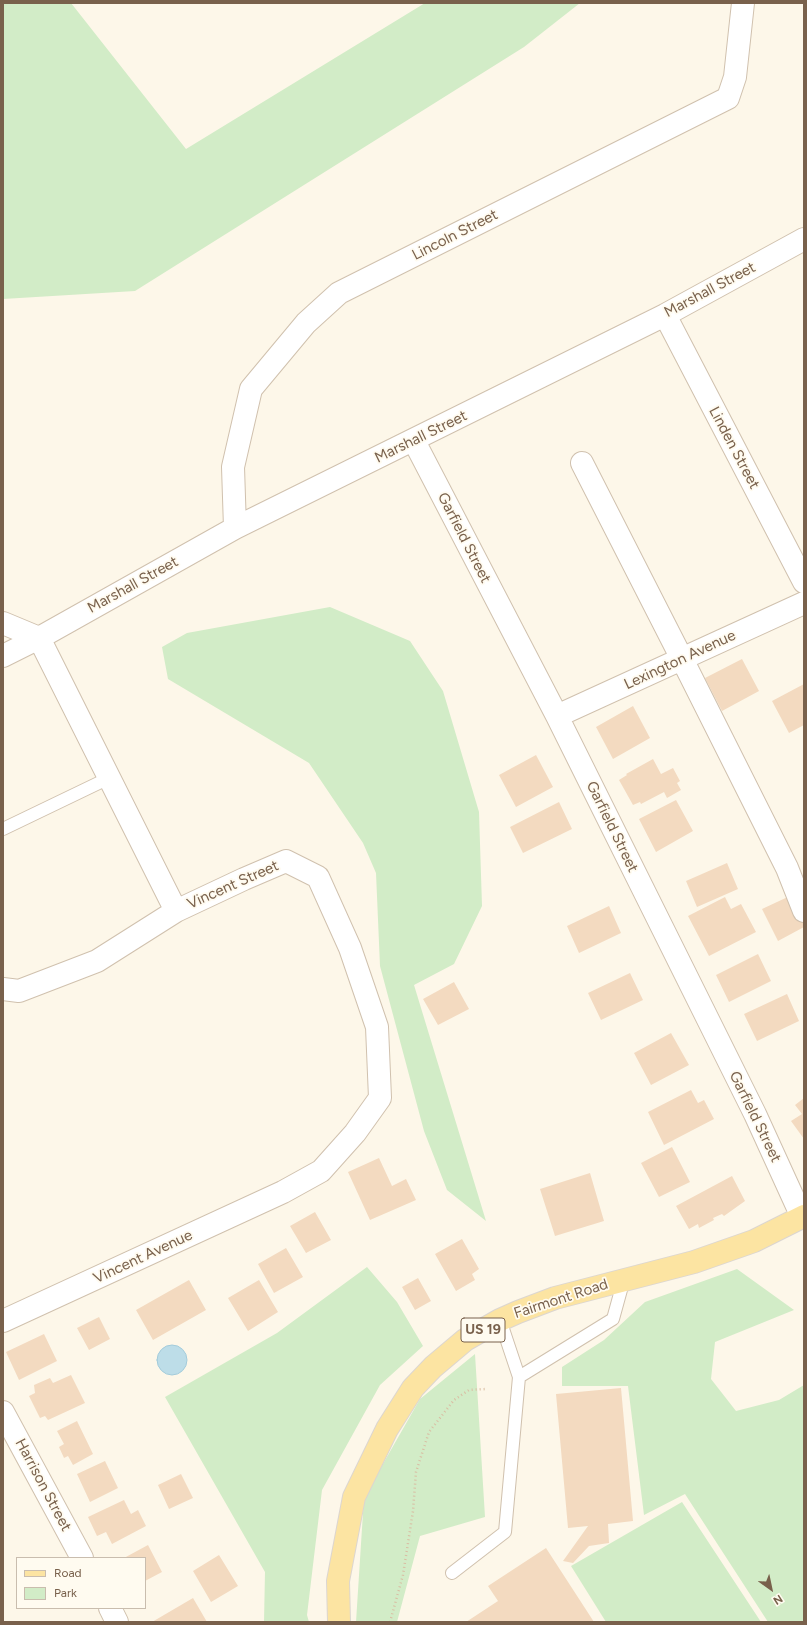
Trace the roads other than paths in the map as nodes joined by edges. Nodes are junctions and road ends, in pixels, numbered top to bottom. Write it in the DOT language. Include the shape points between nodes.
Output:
graph roads {
  1 [pos="743,3"];
  2 [pos="804,239"];
  3 [pos="665,315"];
  4 [pos="414,440"];
  5 [pos="582,463"];
  6 [pos="235,528"];
  7 [pos="804,582"];
  8 [pos="804,603"];
  9 [pos="3,623"];
  10 [pos="39,638"];
  11 [pos="3,656"];
  12 [pos="682,659"];
  13 [pos="556,716"];
  14 [pos="109,778"];
  15 [pos="3,829"];
  16 [pos="176,911"];
  17 [pos="804,911"];
  18 [pos="3,989"];
  19 [pos="283,1192"];
  20 [pos="803,1216"];
  21 [pos="624,1279"];
  22 [pos="500,1320"];
  23 [pos="3,1322"];
  24 [pos="519,1377"];
  25 [pos="3,1412"];
  26 [pos="81,1557"];
  27 [pos="452,1573"];
  28 [pos="110,1609"];
  29 [pos="117,1622"];
  30 [pos="339,1622"];
  1 -- 6 [label="street, Lincoln Street" via="735,77 728,98 339,293 306,323 251,389 233,467"];
  2 -- 3 [label="street, Marshall Street"];
  3 -- 4 [label="street, Marshall Street"];
  3 -- 7 [label="street, Linden Street"];
  4 -- 6 [label="street, Marshall Street"];
  4 -- 13 [label="street, Garfield Street"];
  5 -- 12 [label="street"];
  6 -- 10 [label="street, Marshall Street"];
  8 -- 12 [label="street, Lexington Avenue"];
  9 -- 10 [label="street"];
  10 -- 11 [label="street, Marshall Street"];
  10 -- 14 [label="street, Vincent Street"];
  12 -- 13 [label="street, Lexington Avenue"];
  12 -- 17 [label="street" via="786,868"];
  13 -- 20 [label="street, Garfield Street" via="755,1114"];
  14 -- 15 [label="lane"];
  14 -- 16 [label="street, Vincent Street"];
  16 -- 18 [label="street" via="97,961 19,991"];
  16 -- 19 [label="street, Vincent Street" via="286,861 318,877 350,948 377,1027 380,1098 355,1133 321,1171"];
  19 -- 23 [label="street, Vincent Avenue"];
  20 -- 21 [label="main road, Fairmont Road / US 19" via="754,1241 694,1262"];
  21 -- 22 [label="main road, Fairmont Road / US 19" via="554,1298"];
  21 -- 24 [label="lane" via="613,1318"];
  22 -- 24 [label="lane"];
  22 -- 30 [label="main road, Fairmont Road / US 19" via="465,1340 433,1366 413,1388 387,1429 354,1497 338,1581"];
  24 -- 27 [label="lane" via="505,1532"];
  25 -- 26 [label="street, Harrison Street"];
  28 -- 29 [label="street"];
}
